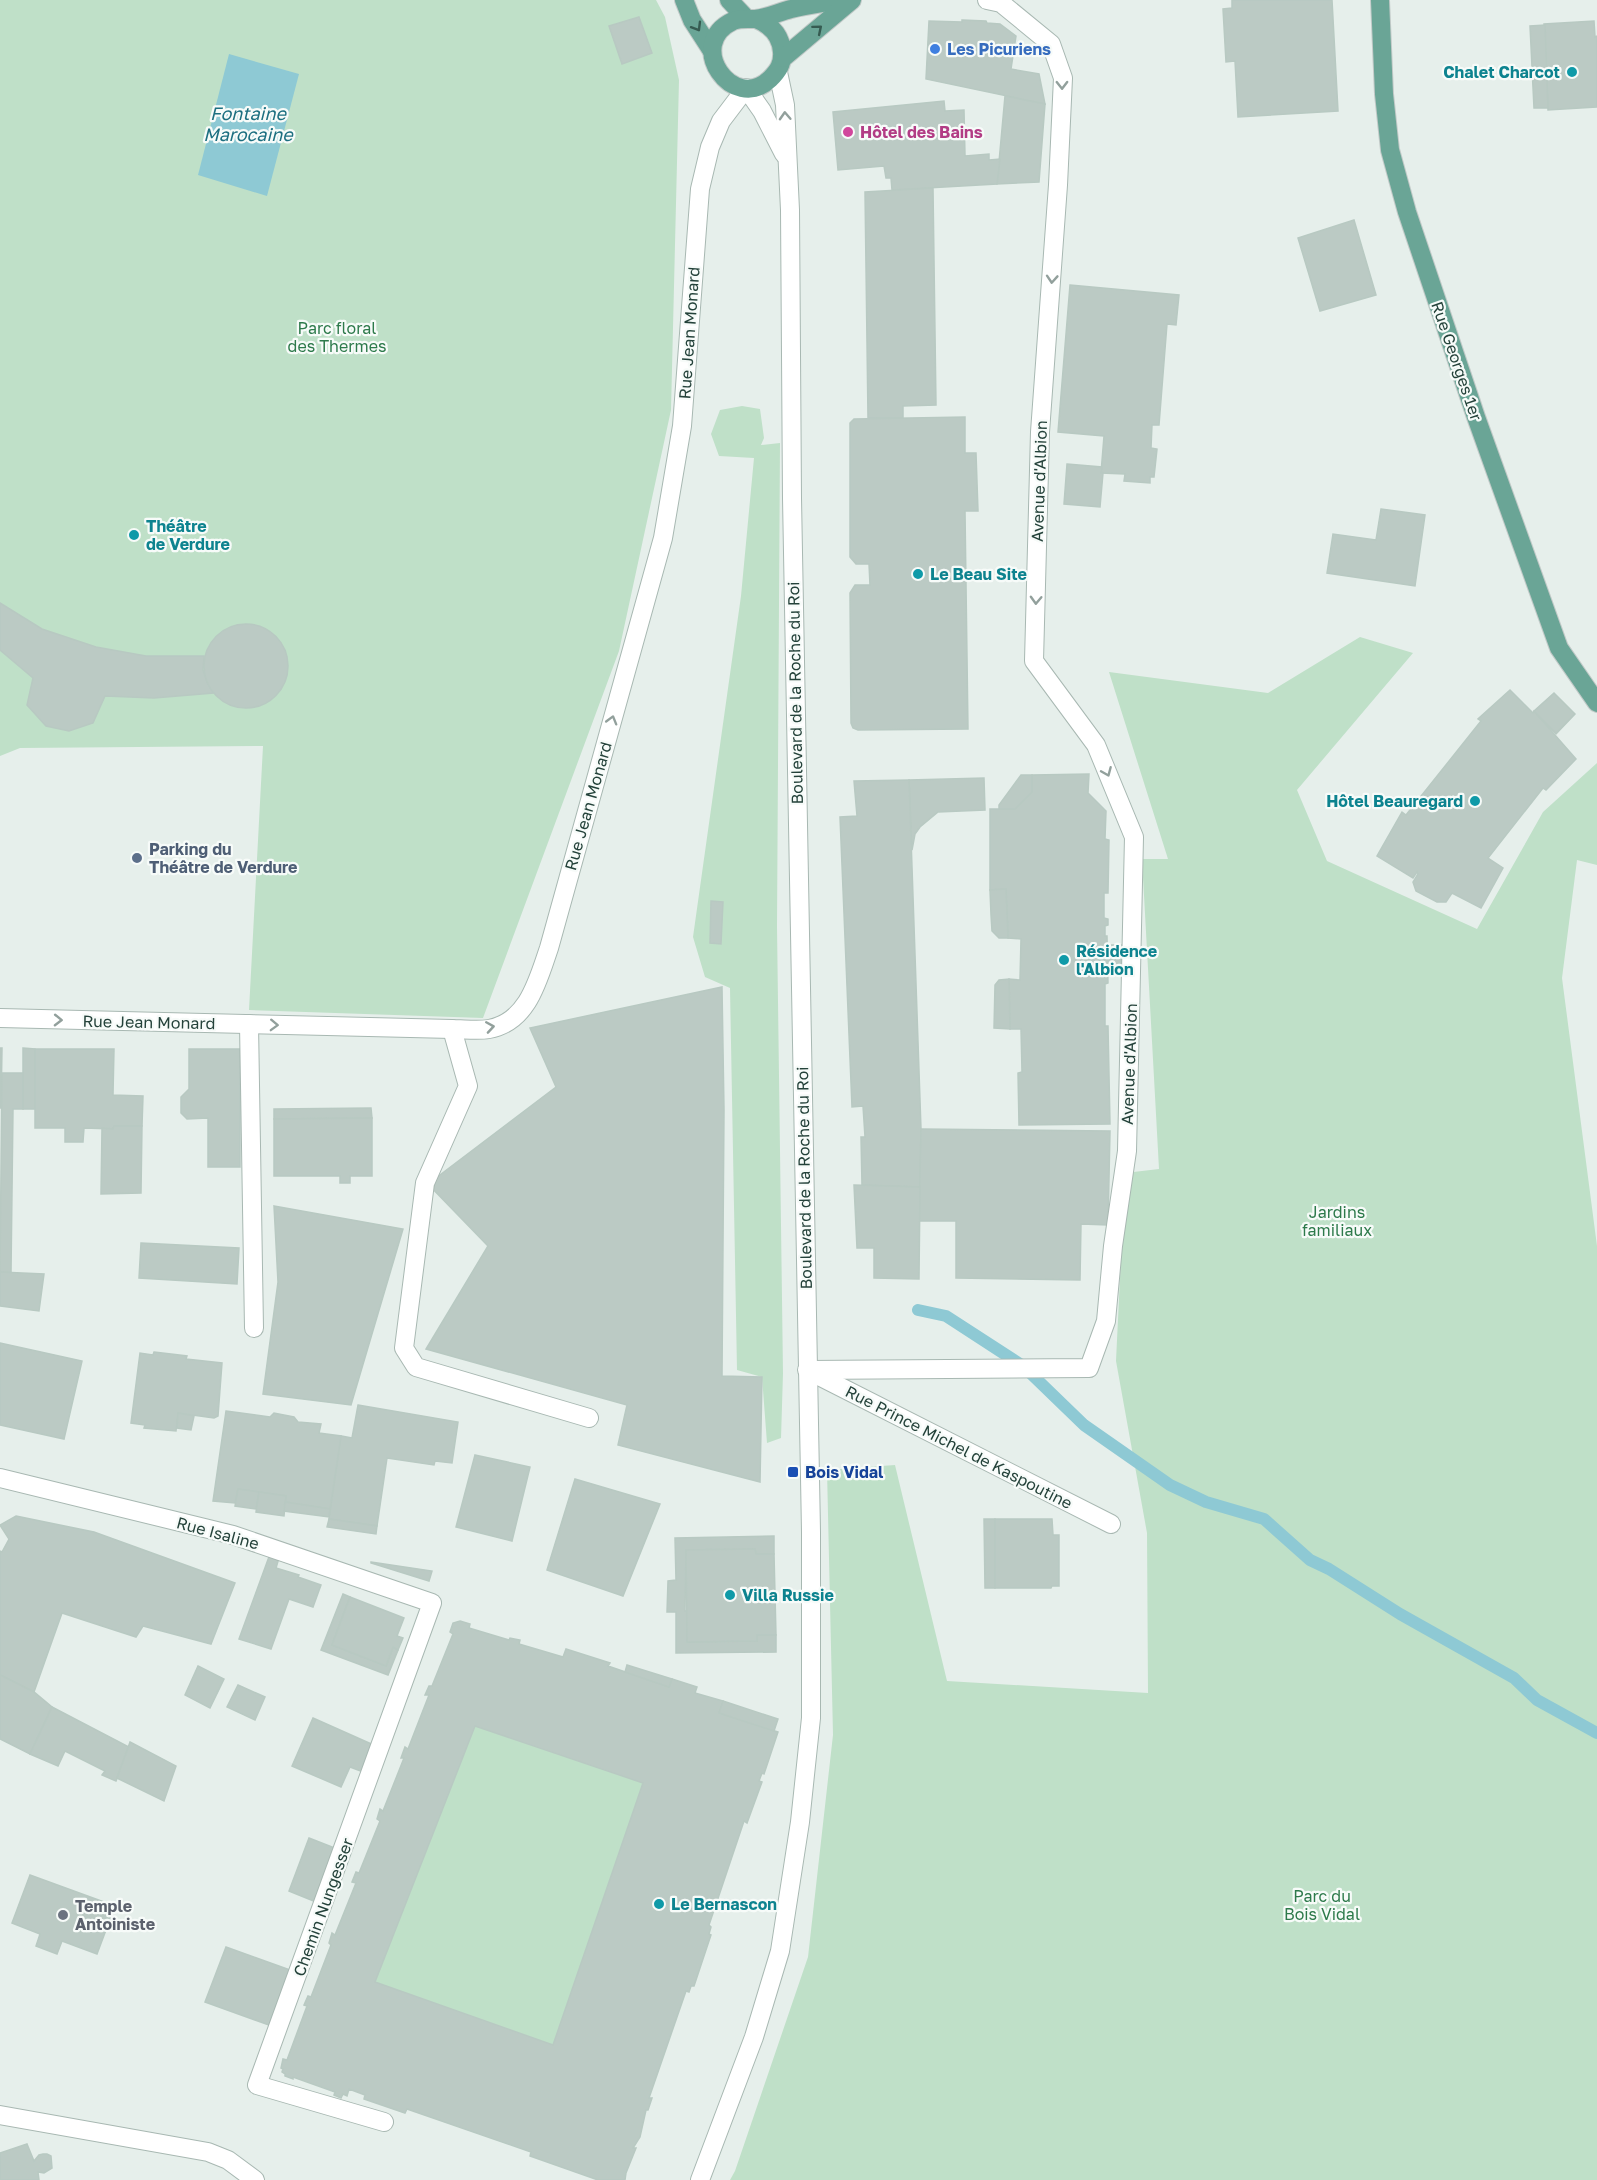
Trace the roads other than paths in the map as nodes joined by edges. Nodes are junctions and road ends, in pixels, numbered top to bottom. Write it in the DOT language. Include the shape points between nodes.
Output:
graph roads {
  1 [pos="684,0"];
  2 [pos="729,0"];
  3 [pos="840,0"];
  4 [pos="852,0"];
  5 [pos="987,0"];
  6 [pos="1380,0"];
  7 [pos="751,18"];
  8 [pos="712,51"];
  9 [pos="780,65"];
  10 [pos="747,88"];
  11 [pos="788,161"];
  12 [pos="1597,703"];
  13 [pos="0,1018"];
  14 [pos="249,1024"];
  15 [pos="452,1029"];
  16 [pos="254,1328"];
  17 [pos="807,1370"];
  18 [pos="589,1418"];
  19 [pos="0,1478"];
  20 [pos="1111,1524"];
  21 [pos="432,1603"];
  22 [pos="0,2115"];
  23 [pos="384,2122"];
  24 [pos="255,2180"];
  25 [pos="700,2180"];
  1 -- 8 [label="main road, one-way"];
  2 -- 7 [label="main road"];
  3 -- 7 [label="main road"];
  9 -- 4 [label="main road, one-way"];
  5 -- 17 [label="street, Avenue d'Albion, one-way" via="1001,3 1051,44 1063,78 1040,432 1034,661 1096,745 1134,837 1127,1151 1106,1321 1089,1368"];
  6 -- 12 [label="main road, Rue Georges 1er" via="1390,150 1407,212 1558,648"];
  7 -- 8 [label="main road" via="733,21 723,28"];
  7 -- 9 [label="main road" via="768,24 777,33 782,45"];
  8 -- 10 [label="main road" via="714,65 722,77"];
  9 -- 10 [label="main road" via="764,84"];
  11 -- 9 [label="street, Boulevard de la Roche du Roi, one-way"];
  10 -- 11 [label="street, Boulevard de la Roche du Roi"];
  15 -- 10 [label="street, Rue Jean Monard, one-way" via="488,1029 505,1024 521,1012 549,948 663,538 682,426 702,178 721,121"];
  11 -- 17 [label="street, Boulevard de la Roche du Roi"];
  13 -- 14 [label="street, Rue Jean Monard, one-way"];
  14 -- 15 [label="street, Rue Jean Monard, one-way"];
  14 -- 16 [label="street"];
  15 -- 18 [label="street" via="468,1086 425,1183 404,1348 416,1367"];
  17 -- 20 [label="street, Rue Prince Michel de Kaspoutine"];
  17 -- 25 [label="street, Boulevard de la Roche du Roi" via="811,1718 800,1822 780,1951 754,2037"];
  19 -- 21 [label="street, Rue Isaline" via="233,1534"];
  21 -- 23 [label="street, Chemin Nungesser" via="257,2085"];
  22 -- 24 [label="street" via="208,2152 228,2160"];
}
